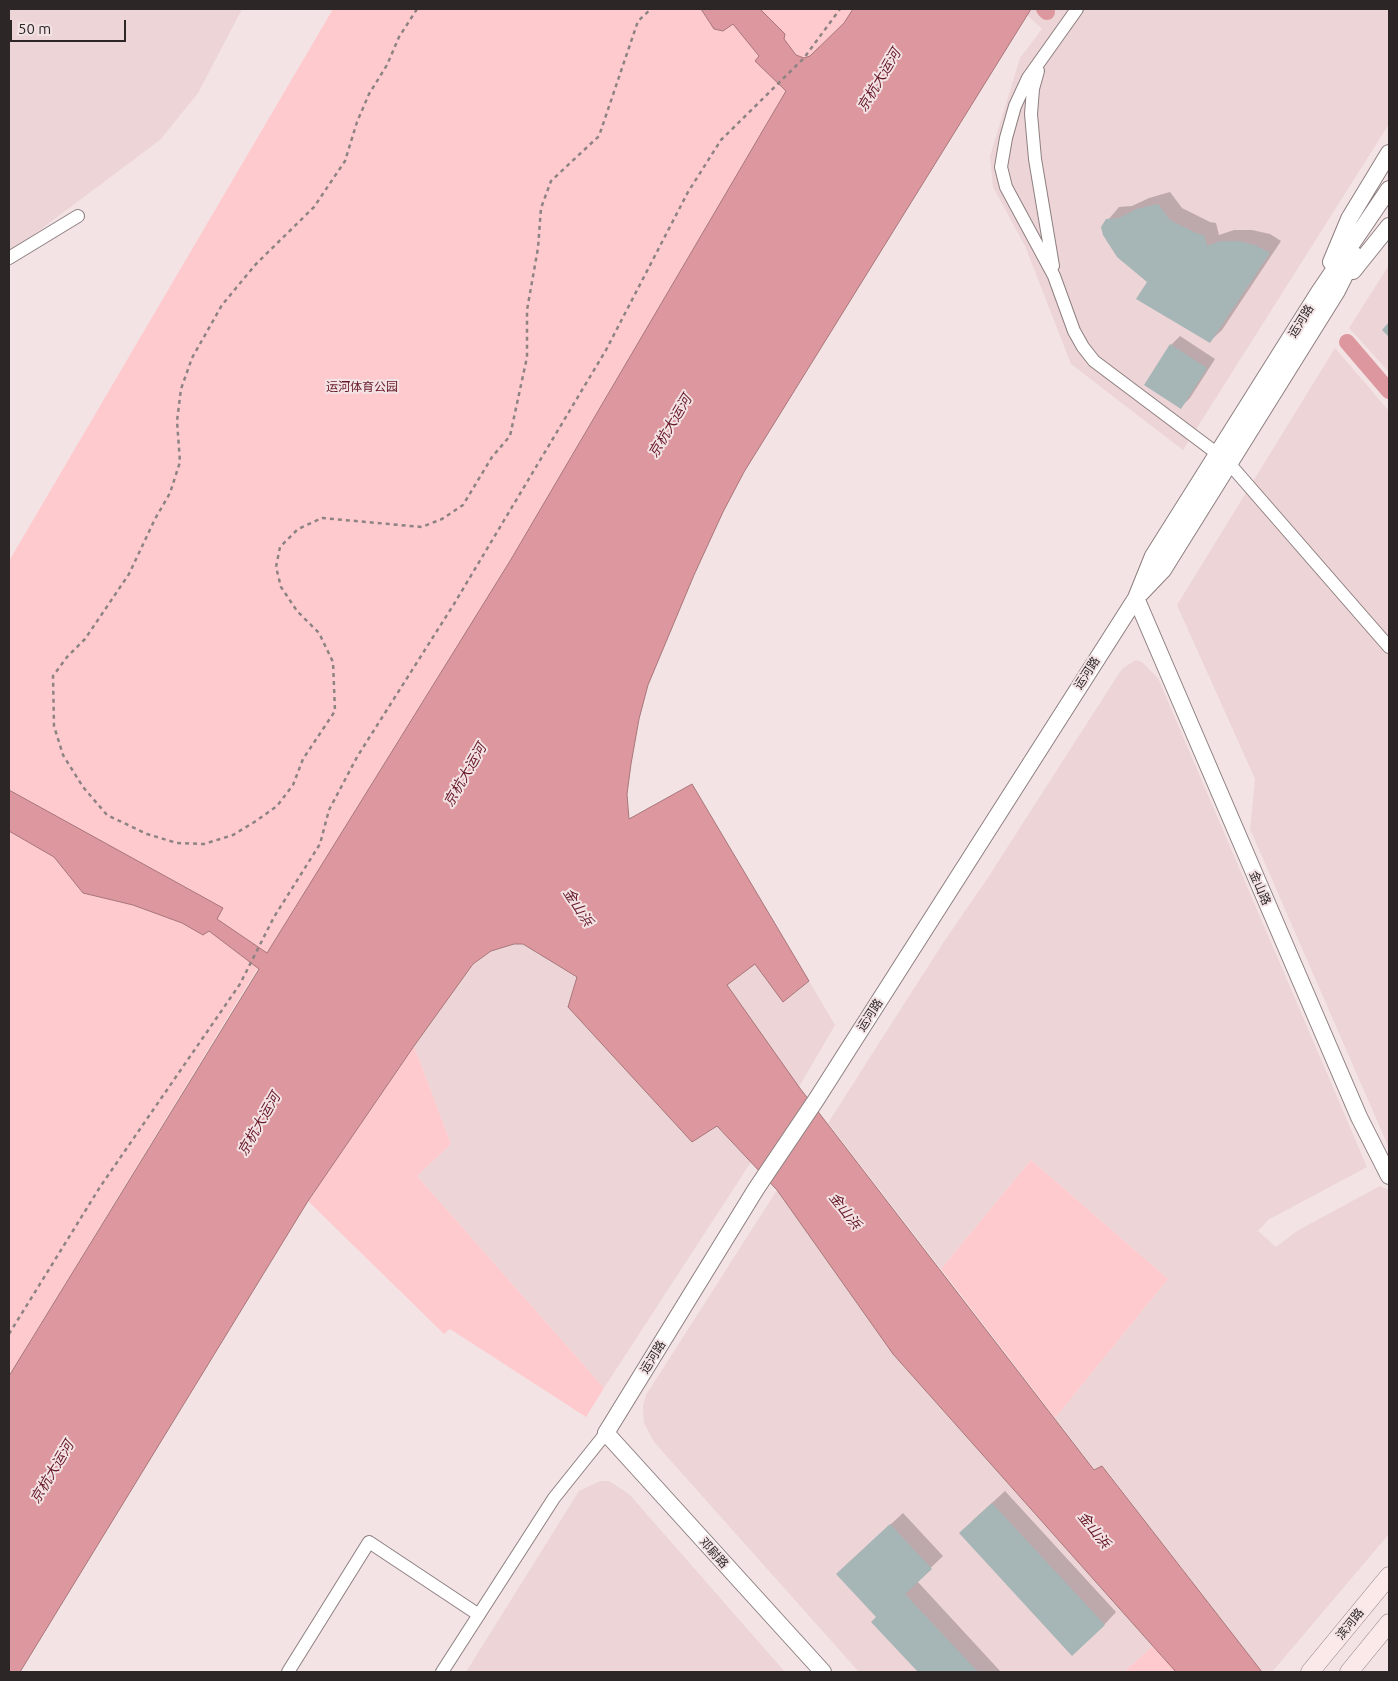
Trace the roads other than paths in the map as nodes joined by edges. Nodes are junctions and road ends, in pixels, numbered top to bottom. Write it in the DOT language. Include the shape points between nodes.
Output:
graph roads {
  1 [pos="1077,9"];
  2 [pos="1043,57"];
  3 [pos="1389,153"];
  4 [pos="1389,188"];
  5 [pos="1380,203"];
  6 [pos="78,216"];
  7 [pos="1389,226"];
  8 [pos="9,258"];
  9 [pos="1054,276"];
  10 [pos="1337,291"];
  11 [pos="1319,292"];
  12 [pos="1224,459"];
  13 [pos="1136,598"];
  14 [pos="1389,647"];
  15 [pos="1389,1176"];
  16 [pos="606,1433"];
  17 [pos="1389,1576"];
  18 [pos="479,1614"];
  19 [pos="1389,1624"];
  20 [pos="288,1672"];
  21 [pos="442,1672"];
  22 [pos="823,1672"];
  23 [pos="1310,1672"];
  24 [pos="1349,1672"];
  1 -- 2 [label="street"];
  2 -- 9 [label="street" via="1032,89 1031,114"];
  2 -- 9 [label="street" via="1028,78 1015,106 1001,167 1006,187"];
  3 -- 11 [label="street" via="1349,219"];
  4 -- 5 [label="street, 运河路"];
  5 -- 10 [label="street, 运河路"];
  5 -- 11 [label="street, 运河路"];
  6 -- 8 [label="street"];
  7 -- 10 [label="street, 运河路"];
  9 -- 12 [label="street" via="1074,331 1094,361"];
  10 -- 12 [label="street, 运河路"];
  11 -- 12 [label="street, 运河路"];
  12 -- 13 [label="street, 运河路" via="1163,570"];
  12 -- 14 [label="street"];
  13 -- 15 [label="street, 金山路" via="1359,1117"];
  13 -- 16 [label="street, 运河路" via="756,1189"];
  16 -- 18 [label="street" via="554,1498"];
  16 -- 22 [label="street, 邓尉路"];
  17 -- 23 [label="main road, 滨河路"];
  18 -- 20 [label="street" via="369,1542"];
  18 -- 21 [label="street"];
  19 -- 24 [label="main road"];
}
